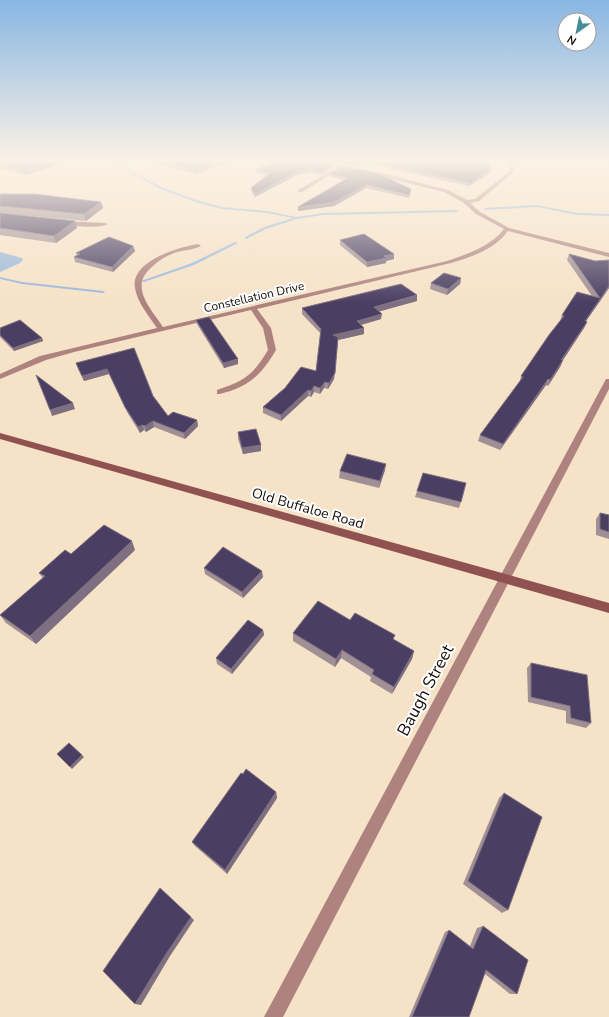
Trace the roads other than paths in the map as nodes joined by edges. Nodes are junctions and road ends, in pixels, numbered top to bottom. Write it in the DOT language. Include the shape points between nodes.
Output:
graph roads {
  1 [pos="473,208"];
  2 [pos="58,222"];
  3 [pos="105,224"];
  4 [pos="507,229"];
  5 [pos="198,246"];
  6 [pos="609,255"];
  7 [pos="253,308"];
  8 [pos="161,329"];
  9 [pos="0,377"];
  10 [pos="609,381"];
  11 [pos="220,392"];
  12 [pos="0,436"];
  13 [pos="505,579"];
  14 [pos="609,608"];
  15 [pos="273,1017"];
  1 -- 4 [label="street"];
  2 -- 3 [label="street" via="89,226"];
  4 -- 6 [label="street"];
  4 -- 7 [label="street, Constellation Drive" via="504,236 478,251 449,262"];
  5 -- 8 [label="street" via="184,248 162,257 148,267 139,278 138,288"];
  7 -- 8 [label="street, Constellation Drive"];
  7 -- 11 [label="street" via="267,328 272,350 262,367 243,384"];
  8 -- 9 [label="street, Constellation Drive" via="43,358"];
  10 -- 13 [label="street, Baugh Street"];
  12 -- 13 [label="street, Old Buffaloe Road"];
  13 -- 14 [label="street, Old Buffaloe Road"];
  13 -- 15 [label="street, Baugh Street"];
}
